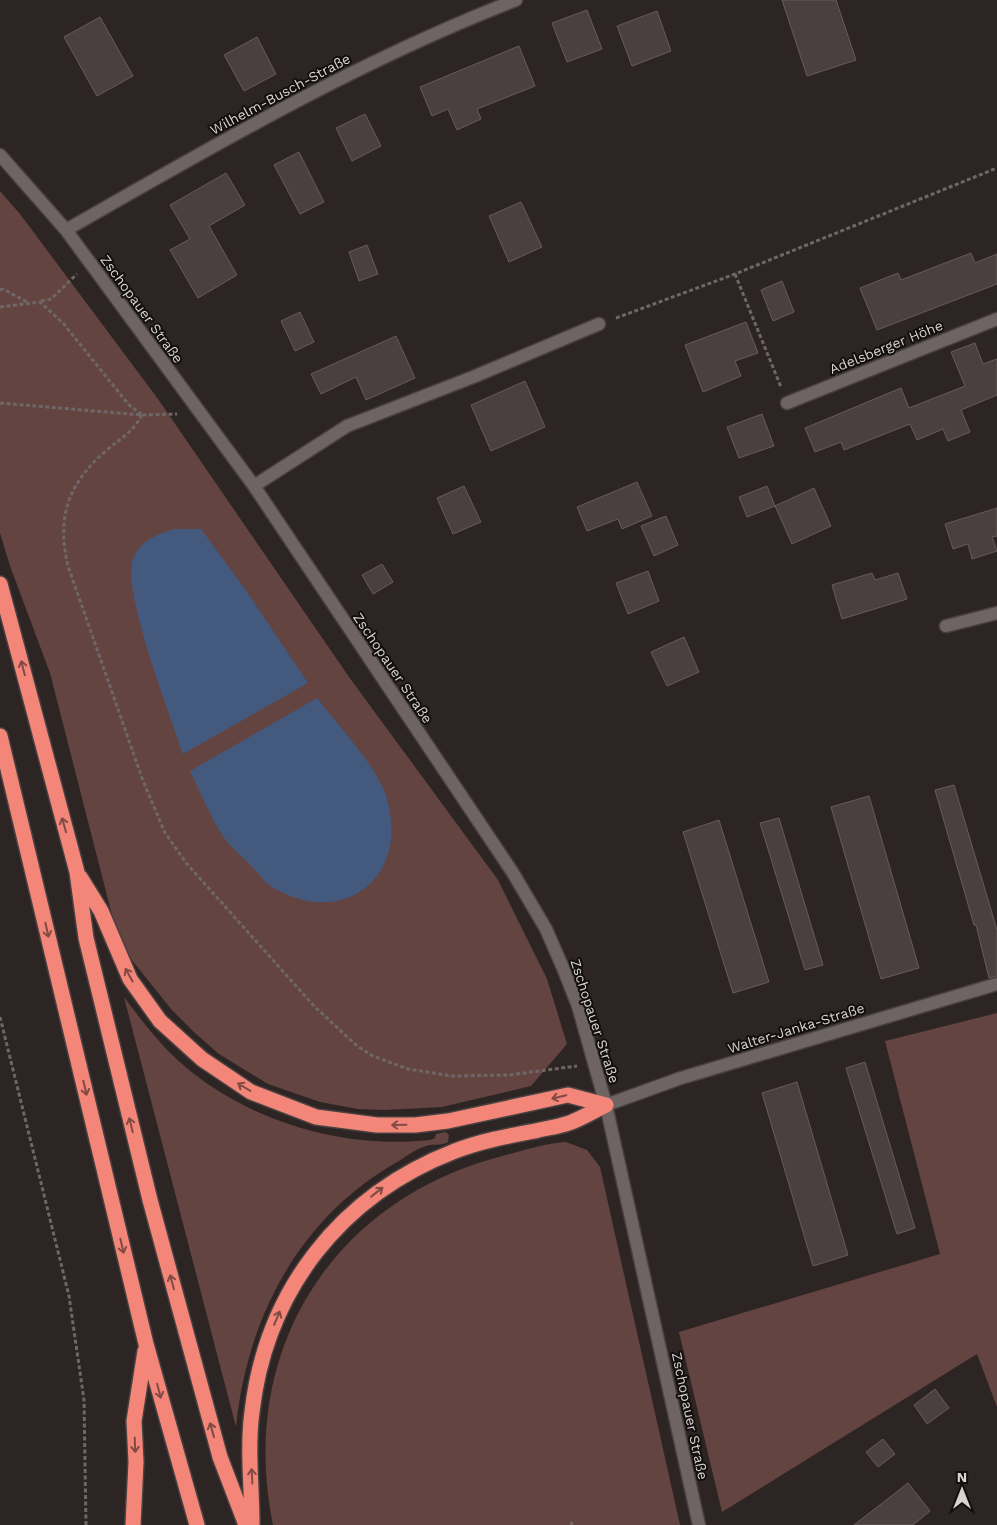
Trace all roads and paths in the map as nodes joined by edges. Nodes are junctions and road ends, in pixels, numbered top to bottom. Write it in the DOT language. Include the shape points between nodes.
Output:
graph roads {
  1 [pos="516,0"];
  2 [pos="0,154"];
  3 [pos="997,168"];
  4 [pos="66,230"];
  5 [pos="78,273"];
  6 [pos="735,274"];
  7 [pos="0,290"];
  8 [pos="28,302"];
  9 [pos="40,302"];
  10 [pos="0,307"];
  11 [pos="997,319"];
  12 [pos="599,324"];
  13 [pos="0,403"];
  14 [pos="787,403"];
  15 [pos="200,413"];
  16 [pos="142,415"];
  17 [pos="254,486"];
  18 [pos="0,584"];
  19 [pos="997,613"];
  20 [pos="946,626"];
  21 [pos="0,736"];
  22 [pos="77,872"];
  23 [pos="997,984"];
  24 [pos="0,1017"];
  25 [pos="594,1063"];
  26 [pos="606,1105"];
  27 [pos="146,1344"];
  28 [pos="86,1525"];
  29 [pos="133,1525"];
  30 [pos="197,1525"];
  31 [pos="246,1525"];
  32 [pos="252,1525"];
  33 [pos="699,1525"];
  1 -- 4 [label="street, Wilhelm-Busch-Straße" via="452,24 283,106"];
  2 -- 4 [label="street, Zschopauer Straße"];
  3 -- 6 [label="path"];
  4 -- 15 [label="street, Zschopauer Straße"];
  5 -- 9 [label="path" via="50,299"];
  6 -- 12 [label="path"];
  6 -- 14 [label="path"];
  7 -- 8 [label="path"];
  8 -- 9 [label="path"];
  8 -- 10 [label="path"];
  9 -- 16 [label="path" via="63,323 129,405"];
  11 -- 14 [label="street, Adelsberger Höhe"];
  12 -- 17 [label="street" via="346,426"];
  13 -- 16 [label="path"];
  15 -- 16 [label="path"];
  15 -- 17 [label="street, Zschopauer Straße"];
  16 -- 25 [label="path" via="134,429 97,458 79,478 65,513 63,536 68,566 142,778 165,833 187,864 314,1006 357,1046 373,1056 408,1069 452,1076 509,1075"];
  17 -- 25 [label="street, Zschopauer Straße" via="546,928 578,1006"];
  22 -- 18 [label="highway, one-way"];
  19 -- 20 [label="street"];
  21 -- 27 [label="highway, one-way"];
  26 -- 22 [label="highway, one-way" via="568,1094 448,1121 377,1125 316,1117 251,1092 202,1059 160,1021 130,978 101,911"];
  31 -- 22 [label="highway, one-way" via="220,1457 150,1200 86,938"];
  23 -- 26 [label="street, Walter-Janka-Straße" via="681,1078"];
  24 -- 28 [label="path" via="68,1296 84,1400"];
  25 -- 26 [label="street, Zschopauer Straße"];
  32 -- 26 [label="highway, one-way" via="251,1421 259,1369 282,1305 323,1243 370,1198 427,1163 481,1142 568,1124"];
  26 -- 33 [label="street, Zschopauer Straße"];
  27 -- 29 [label="highway, one-way" via="134,1422"];
  27 -- 30 [label="highway, one-way"];
}
